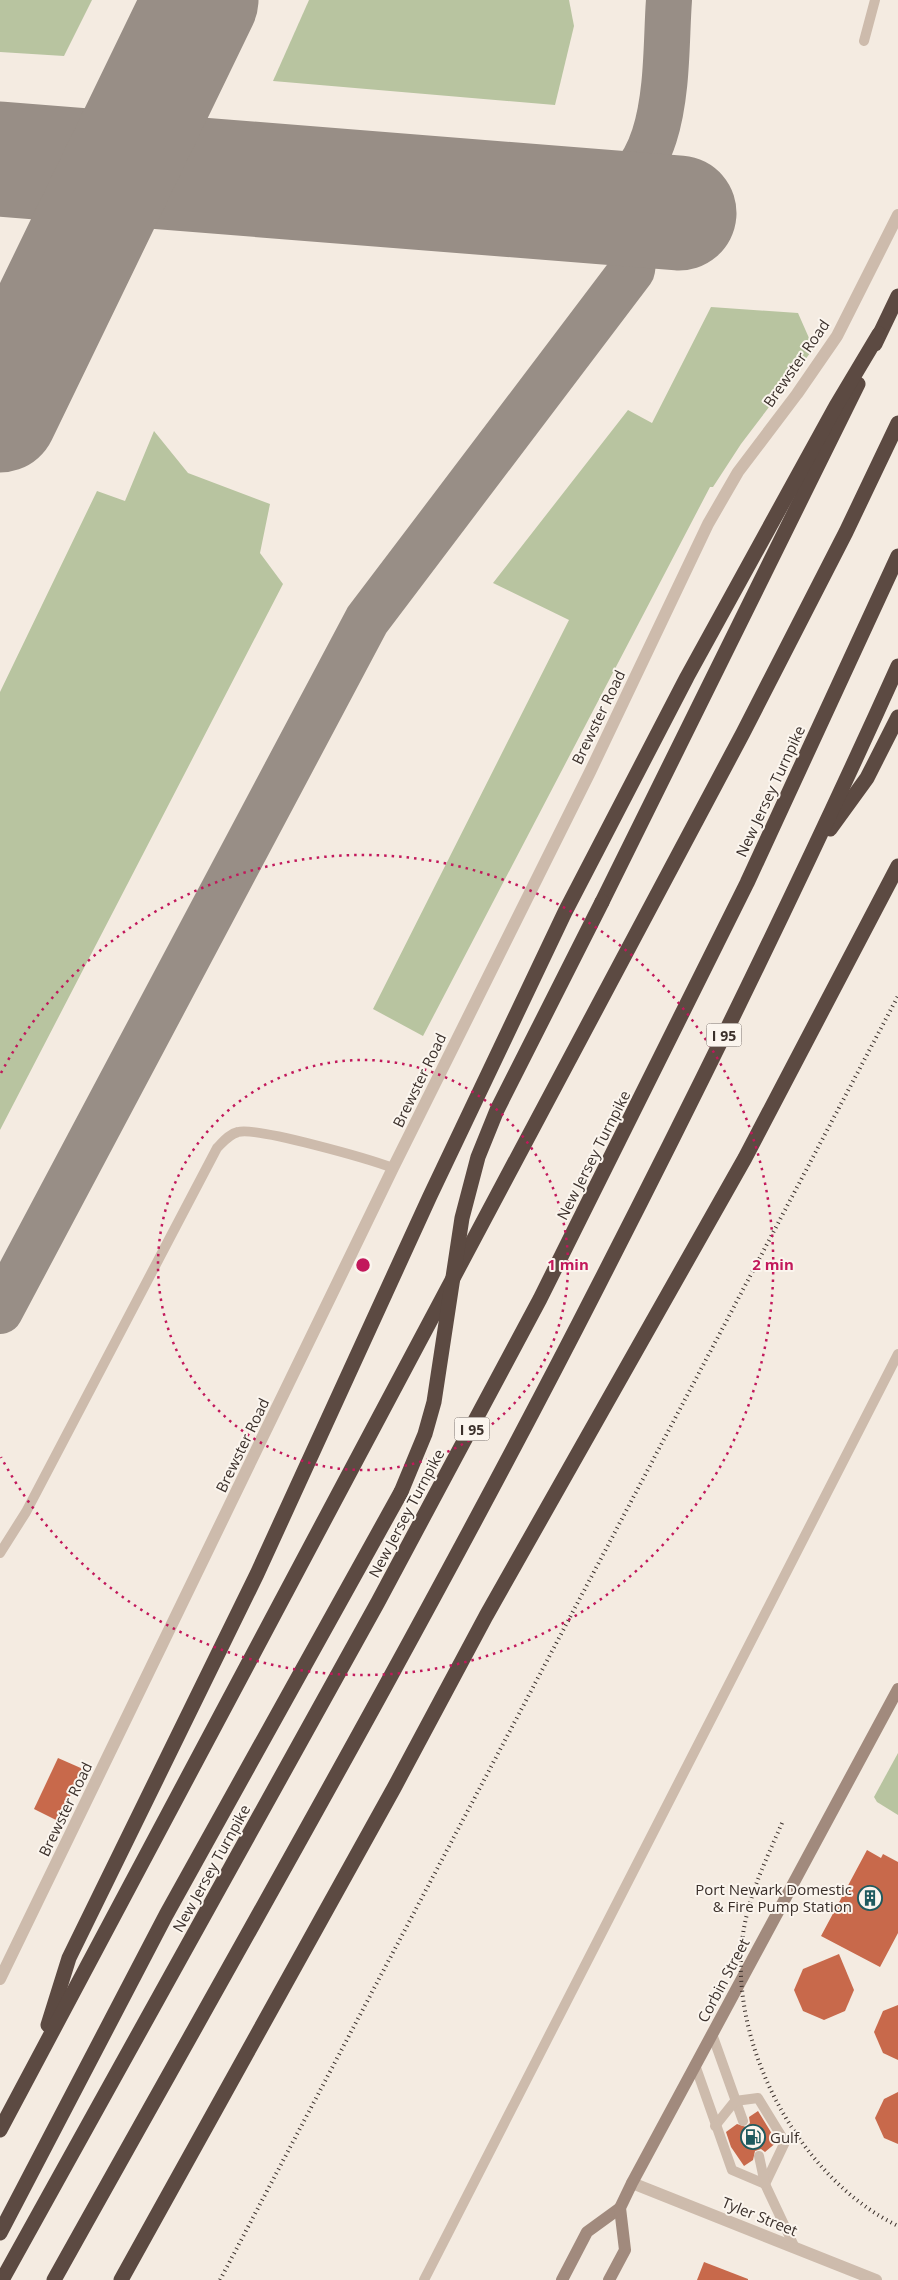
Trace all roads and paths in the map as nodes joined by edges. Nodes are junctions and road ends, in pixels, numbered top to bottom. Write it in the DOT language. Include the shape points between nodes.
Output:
graph roads {
  1 [pos="875,0"];
  2 [pos="864,41"];
  3 [pos="898,215"];
  4 [pos="898,296"];
  5 [pos="879,334"];
  6 [pos="898,423"];
  7 [pos="898,556"];
  8 [pos="898,666"];
  9 [pos="898,717"];
  10 [pos="809,859"];
  11 [pos="897,867"];
  12 [pos="393,1168"];
  13 [pos="898,1354"];
  14 [pos="0,1553"];
  15 [pos="898,1689"];
  16 [pos="0,1979"];
  17 [pos="712,2034"];
  18 [pos="37,2060"];
  19 [pos="695,2065"];
  20 [pos="735,2101"];
  21 [pos="743,2121"];
  22 [pos="715,2126"];
  23 [pos="0,2130"];
  24 [pos="759,2156"];
  25 [pos="632,2183"];
  26 [pos="765,2184"];
  27 [pos="620,2208"];
  28 [pos="0,2234"];
  29 [pos="795,2248"];
  30 [pos="2,2280"];
  31 [pos="54,2280"];
  32 [pos="121,2280"];
  33 [pos="424,2280"];
  34 [pos="562,2280"];
  35 [pos="609,2280"];
  36 [pos="876,2280"];
  1 -- 2 [label="lane"];
  3 -- 12 [label="street, Brewster Road" via="837,336 723,496"];
  4 -- 5 [label="highway"];
  5 -- 18 [label="highway" via="692,668 565,912 434,1187 257,1574 69,1958"];
  5 -- 28 [label="highway, bridge" via="846,412 501,1102 478,1157 462,1218 435,1396 425,1434 401,1492 166,1915"];
  6 -- 18 [label="highway" via="743,733"];
  7 -- 30 [label="highway, New Jersey Turnpike / I 95" via="743,892 540,1299 364,1628"];
  8 -- 10 [label="highway, I 95"];
  9 -- 10 [label="highway" via="867,778"];
  10 -- 31 [label="highway, I 95" via="673,1140 498,1477"];
  11 -- 32 [label="highway" via="745,1158 486,1616"];
  12 -- 14 [label="lane" via="369,1159 259,1133 239,1131 228,1136 217,1148 26,1512"];
  12 -- 16 [label="street, Brewster Road"];
  13 -- 33 [label="lane"];
  15 -- 17 [label="main road, Corbin Street"];
  17 -- 19 [label="main road, Corbin Street"];
  17 -- 20 [label="lane"];
  18 -- 23 [label="highway"];
  19 -- 22 [label="lane"];
  19 -- 25 [label="main road, Corbin Street"];
  20 -- 21 [label="lane"];
  20 -- 22 [label="lane"];
  20 -- 26 [label="lane" via="758,2098 785,2142"];
  22 -- 26 [label="lane" via="732,2170"];
  24 -- 26 [label="lane"];
  25 -- 27 [label="main road, Corbin Street"];
  25 -- 29 [label="street, Tyler Street"];
  26 -- 29 [label="lane"];
  27 -- 34 [label="main road, Corbin Street" via="587,2232"];
  27 -- 35 [label="main road" via="625,2250"];
  29 -- 36 [label="street, Tyler Street"];
}
